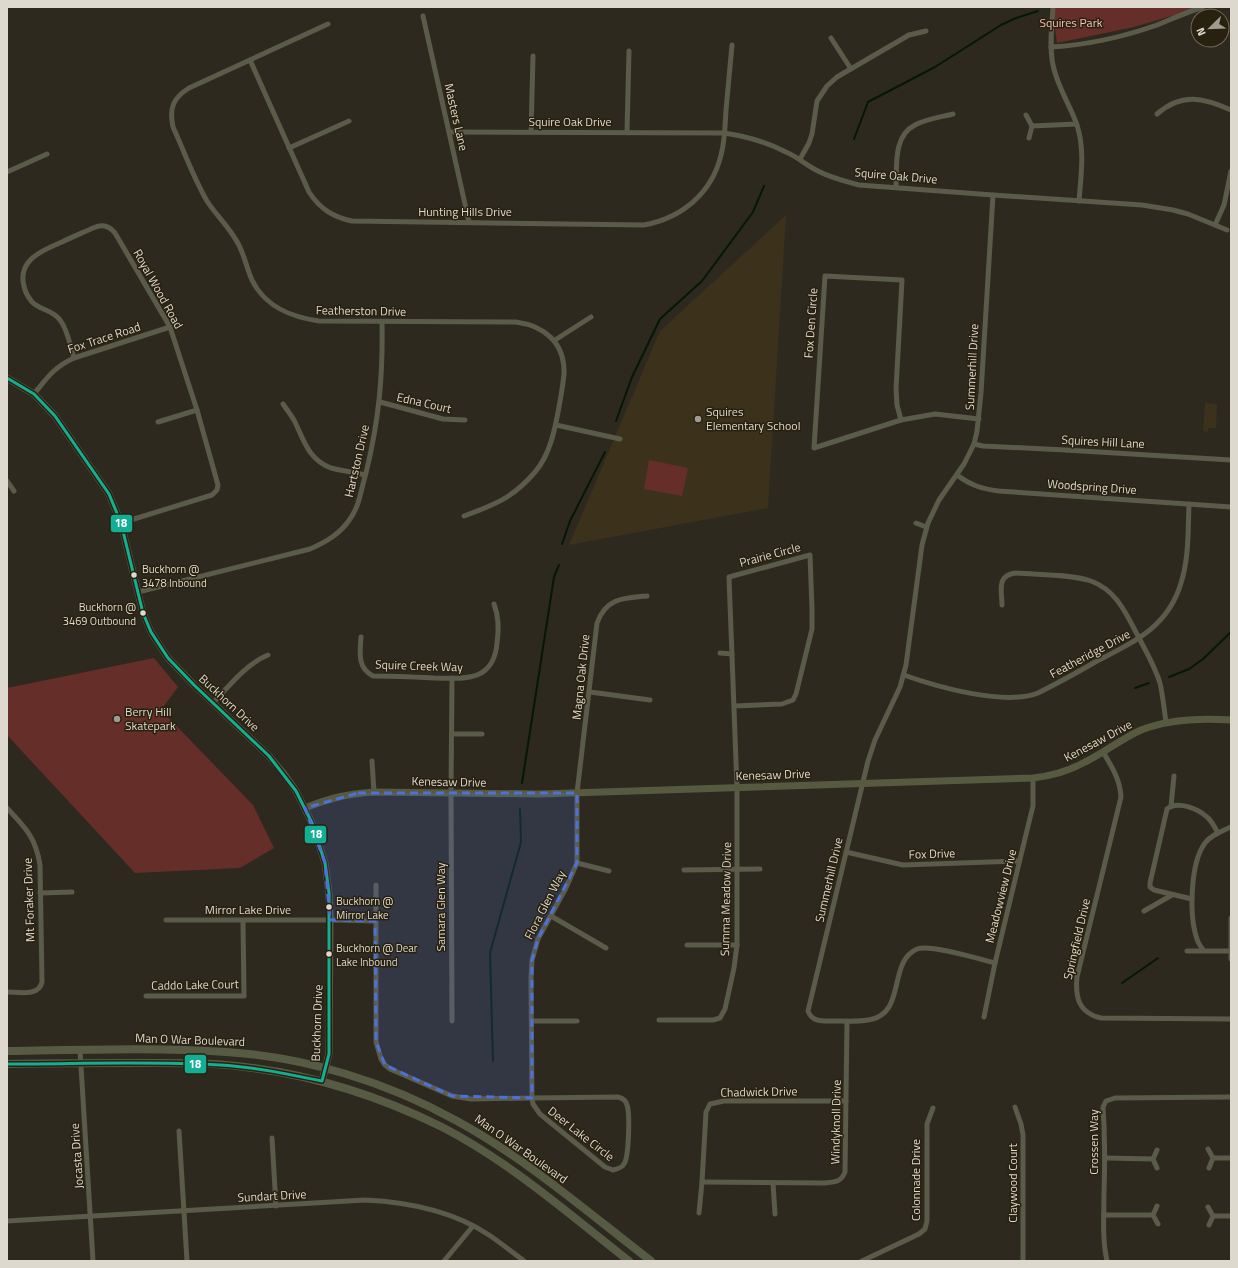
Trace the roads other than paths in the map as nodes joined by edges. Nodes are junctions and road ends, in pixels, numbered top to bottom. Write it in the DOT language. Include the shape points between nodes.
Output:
graph roads {
  1 [pos="1053,7"];
  2 [pos="1203,7"];
  3 [pos="423,16"];
  4 [pos="328,24"];
  5 [pos="926,31"];
  6 [pos="832,38"];
  7 [pos="732,46"];
  8 [pos="1051,47"];
  9 [pos="629,52"];
  10 [pos="533,56"];
  11 [pos="250,60"];
  12 [pos="850,69"];
  13 [pos="1231,110"];
  14 [pos="953,114"];
  15 [pos="1157,114"];
  16 [pos="1026,115"];
  17 [pos="349,121"];
  18 [pos="1076,124"];
  19 [pos="1032,126"];
  20 [pos="449,132"];
  21 [pos="531,132"];
  22 [pos="628,132"];
  23 [pos="724,133"];
  24 [pos="1029,138"];
  25 [pos="289,148"];
  26 [pos="47,154"];
  27 [pos="800,159"];
  28 [pos="1231,171"];
  29 [pos="7,172"];
  30 [pos="896,186"];
  31 [pos="993,195"];
  32 [pos="1079,201"];
  33 [pos="469,222"];
  34 [pos="1215,225"];
  35 [pos="1227,230"];
  36 [pos="591,317"];
  37 [pos="382,322"];
  38 [pos="170,327"];
  39 [pos="554,340"];
  40 [pos="74,358"];
  41 [pos="7,378"];
  42 [pos="34,394"];
  43 [pos="380,402"];
  44 [pos="283,404"];
  45 [pos="197,410"];
  46 [pos="979,419"];
  47 [pos="465,420"];
  48 [pos="901,420"];
  49 [pos="158,422"];
  50 [pos="556,425"];
  51 [pos="620,439"];
  52 [pos="974,444"];
  53 [pos="1231,460"];
  54 [pos="365,475"];
  55 [pos="956,475"];
  56 [pos="7,481"];
  57 [pos="14,491"];
  58 [pos="1189,504"];
  59 [pos="1231,507"];
  60 [pos="464,516"];
  61 [pos="121,522"];
  62 [pos="916,523"];
  63 [pos="926,527"];
  64 [pos="138,592"];
  65 [pos="647,596"];
  66 [pos="494,604"];
  67 [pos="1002,605"];
  68 [pos="361,637"];
  69 [pos="1139,639"];
  70 [pos="720,653"];
  71 [pos="732,654"];
  72 [pos="268,655"];
  73 [pos="904,675"];
  74 [pos="452,678"];
  75 [pos="590,692"];
  76 [pos="650,700"];
  77 [pos="213,703"];
  78 [pos="734,706"];
  79 [pos="1231,720"];
  80 [pos="1166,722"];
  81 [pos="452,734"];
  82 [pos="482,734"];
  83 [pos="1102,752"];
  84 [pos="372,761"];
  85 [pos="1174,776"];
  86 [pos="1033,778"];
  87 [pos="862,783"];
  88 [pos="737,788"];
  89 [pos="374,792"];
  90 [pos="451,793"];
  91 [pos="577,793"];
  92 [pos="1171,806"];
  93 [pos="7,808"];
  94 [pos="305,808"];
  95 [pos="1231,827"];
  96 [pos="1218,833"];
  97 [pos="846,852"];
  98 [pos="1019,861"];
  99 [pos="577,863"];
  100 [pos="737,869"];
  101 [pos="760,869"];
  102 [pos="684,870"];
  103 [pos="609,872"];
  104 [pos="376,885"];
  105 [pos="72,892"];
  106 [pos="40,893"];
  107 [pos="1172,895"];
  108 [pos="1192,899"];
  109 [pos="1144,911"];
  110 [pos="551,916"];
  111 [pos="1231,918"];
  112 [pos="166,920"];
  113 [pos="330,920"];
  114 [pos="243,921"];
  115 [pos="375,921"];
  116 [pos="687,945"];
  117 [pos="737,945"];
  118 [pos="606,948"];
  119 [pos="1203,950"];
  120 [pos="1187,951"];
  121 [pos="1231,951"];
  122 [pos="1231,959"];
  123 [pos="995,963"];
  124 [pos="7,992"];
  125 [pos="146,996"];
  126 [pos="984,1017"];
  127 [pos="1231,1019"];
  128 [pos="660,1020"];
  129 [pos="452,1021"];
  130 [pos="532,1021"];
  131 [pos="577,1021"];
  132 [pos="847,1021"];
  133 [pos="80,1050"];
  134 [pos="7,1051"];
  135 [pos="81,1063"];
  136 [pos="7,1064"];
  137 [pos="327,1068"];
  138 [pos="322,1081"];
  139 [pos="1231,1097"];
  140 [pos="532,1098"];
  141 [pos="846,1101"];
  142 [pos="1015,1107"];
  143 [pos="933,1108"];
  144 [pos="178,1131"];
  145 [pos="272,1138"];
  146 [pos="1157,1150"];
  147 [pos="1208,1150"];
  148 [pos="1105,1158"];
  149 [pos="1213,1158"];
  150 [pos="1231,1158"];
  151 [pos="1153,1159"];
  152 [pos="1158,1168"];
  153 [pos="1209,1168"];
  154 [pos="702,1182"];
  155 [pos="773,1183"];
  156 [pos="276,1206"];
  157 [pos="1157,1206"];
  158 [pos="1208,1207"];
  159 [pos="184,1210"];
  160 [pos="699,1212"];
  161 [pos="775,1214"];
  162 [pos="1104,1215"];
  163 [pos="1153,1215"];
  164 [pos="91,1216"];
  165 [pos="1213,1216"];
  166 [pos="1231,1216"];
  167 [pos="7,1221"];
  168 [pos="1158,1224"];
  169 [pos="1209,1225"];
  170 [pos="473,1226"];
  171 [pos="94,1261"];
  172 [pos="187,1261"];
  173 [pos="444,1261"];
  174 [pos="524,1261"];
  175 [pos="630,1261"];
  176 [pos="651,1261"];
  177 [pos="862,1261"];
  178 [pos="1023,1261"];
  179 [pos="1107,1261"];
  1 -- 8 [label="street"];
  2 -- 8 [label="street" via="1121,36 1084,44"];
  3 -- 20 [label="street, Masters Lane"];
  4 -- 11 [label="street, Featherston Drive"];
  5 -- 12 [label="street" via="909,35"];
  6 -- 12 [label="street"];
  7 -- 23 [label="street, Hunting Hills Drive"];
  8 -- 18 [label="street" via="1055,74"];
  9 -- 22 [label="street"];
  10 -- 21 [label="street"];
  11 -- 25 [label="street, Hunting Hills Drive"];
  11 -- 37 [label="street, Featherston Drive" via="180,93 172,106 173,127 206,199 237,241 252,280 276,307 300,318 319,321"];
  12 -- 27 [label="street" via="837,77 821,93 817,101 811,138"];
  13 -- 15 [label="street" via="1204,100 1190,99 1174,103"];
  14 -- 30 [label="street" via="921,122 905,132 899,145"];
  16 -- 19 [label="street"];
  17 -- 25 [label="street"];
  18 -- 19 [label="street"];
  18 -- 32 [label="street" via="1082,156"];
  19 -- 24 [label="street"];
  20 -- 21 [label="street, Squire Oak Drive"];
  20 -- 33 [label="street, Masters Lane"];
  21 -- 22 [label="street, Squire Oak Drive"];
  22 -- 23 [label="street, Squire Oak Drive"];
  23 -- 27 [label="street, Squire Oak Drive" via="763,141"];
  23 -- 33 [label="street, Hunting Hills Drive" via="718,166 708,185 680,213 668,219 644,225"];
  25 -- 33 [label="street, Hunting Hills Drive" via="315,201 339,218 352,221"];
  26 -- 29 [label="street"];
  27 -- 30 [label="street, Squire Oak Drive" via="818,171 843,181 875,187"];
  28 -- 34 [label="street" via="1224,205"];
  30 -- 31 [label="street, Squire Oak Drive"];
  31 -- 32 [label="street, Squire Oak Drive"];
  31 -- 46 [label="street, Summerhill Drive"];
  32 -- 34 [label="street, Squire Oak Drive" via="1160,207 1188,214"];
  34 -- 35 [label="street, Squire Oak Drive"];
  36 -- 39 [label="street"];
  37 -- 39 [label="street, Featherston Drive" via="516,322 538,327"];
  37 -- 43 [label="street, Hartston Drive"];
  38 -- 40 [label="street, Fox Trace Road"];
  38 -- 40 [label="street, Royal Wood Road" via="116,232 107,226 98,226 36,254 23,274 24,288 33,303 60,320"];
  38 -- 45 [label="street, Royal Wood Road"];
  39 -- 50 [label="street, Featherston Drive" via="561,353 564,373"];
  40 -- 42 [label="street, Fox Trace Road" via="59,365"];
  41 -- 42 [label="street, Buckhorn Drive"];
  42 -- 61 [label="street, Buckhorn Drive" via="55,416 100,481"];
  43 -- 47 [label="street, Edna Court" via="443,419"];
  43 -- 54 [label="street, Hartston Drive"];
  44 -- 54 [label="street" via="315,458 331,468"];
  45 -- 49 [label="street"];
  45 -- 61 [label="street, Royal Wood Road" via="217,479 217,490 212,495"];
  46 -- 48 [label="street, Fox Den Circle" via="934,414"];
  46 -- 52 [label="street, Summerhill Drive"];
  48 -- 48 [label="street, Fox Den Circle" via="814,448 825,276 902,280 896,389"];
  50 -- 51 [label="street"];
  50 -- 60 [label="street, Featherston Drive" via="536,471 517,491 506,499"];
  52 -- 53 [label="street, Squires Hill Lane"];
  52 -- 55 [label="street, Summerhill Drive"];
  54 -- 64 [label="street, Hartston Drive" via="360,498 351,518 331,539 310,549"];
  55 -- 58 [label="street, Woodspring Drive" via="976,487 998,491"];
  55 -- 63 [label="street, Summerhill Drive" via="939,500"];
  56 -- 57 [label="street"];
  58 -- 59 [label="street, Woodspring Drive"];
  58 -- 69 [label="street, Featheridge Drive" via="1184,571 1177,596 1164,616"];
  61 -- 64 [label="street, Buckhorn Drive"];
  62 -- 63 [label="street"];
  63 -- 73 [label="street, Summerhill Drive"];
  64 -- 77 [label="street, Buckhorn Drive" via="151,632 168,658"];
  65 -- 75 [label="street, Magna Oak Drive" via="612,603 600,615 595,636"];
  66 -- 74 [label="street, Squire Creek Way" via="499,623 494,657 490,665 478,675"];
  67 -- 69 [label="street" via="1001,583 1009,574 1082,579 1111,592 1120,602"];
  68 -- 74 [label="street, Squire Creek Way" via="361,664 364,670 373,676"];
  69 -- 73 [label="street, Featheridge Drive" via="1038,693 1027,696 1007,697 946,688"];
  69 -- 80 [label="street" via="1148,653 1159,682"];
  70 -- 71 [label="street"];
  71 -- 78 [label="street, Prairie Circle"];
  71 -- 78 [label="street, Prairie Circle" via="729,576 810,555 812,629 793,700 782,704"];
  72 -- 77 [label="street" via="258,659"];
  73 -- 87 [label="street, Summerhill Drive" via="871,750"];
  74 -- 81 [label="street, Samara Glen Way"];
  75 -- 76 [label="street"];
  75 -- 91 [label="street, Magna Oak Drive"];
  77 -- 94 [label="street, Buckhorn Drive" via="284,774"];
  78 -- 88 [label="street, Prairie Circle"];
  79 -- 80 [label="street, Kenesaw Drive"];
  80 -- 83 [label="street, Kenesaw Drive" via="1142,730"];
  81 -- 82 [label="street"];
  81 -- 90 [label="street, Samara Glen Way"];
  83 -- 86 [label="street, Kenesaw Drive" via="1070,769"];
  83 -- 127 [label="street, Springfield Drive" via="1119,781 1121,797 1077,977 1078,1000 1086,1012 1102,1018"];
  84 -- 89 [label="street"];
  85 -- 92 [label="street"];
  86 -- 87 [label="street, Kenesaw Drive"];
  86 -- 98 [label="street, Meadowview Drive" via="1033,806"];
  87 -- 88 [label="street, Kenesaw Drive"];
  87 -- 97 [label="street, Summerhill Drive"];
  88 -- 91 [label="street, Kenesaw Drive"];
  88 -- 100 [label="street, Summa Meadow Drive"];
  89 -- 90 [label="street, Kenesaw Drive"];
  89 -- 94 [label="street, Kenesaw Drive" via="332,798"];
  90 -- 91 [label="street, Kenesaw Drive"];
  90 -- 129 [label="street, Samara Glen Way"];
  91 -- 99 [label="street, Flora Glen Way"];
  92 -- 96 [label="street" via="1182,805 1207,817"];
  92 -- 107 [label="street" via="1167,810 1150,887"];
  93 -- 106 [label="street, Mt Foraker Drive" via="37,848"];
  94 -- 113 [label="street, Buckhorn Drive" via="324,863"];
  95 -- 96 [label="street"];
  96 -- 108 [label="street" via="1205,843 1199,854"];
  97 -- 98 [label="street, Fox Drive" via="903,865"];
  97 -- 132 [label="street, Summerhill Drive" via="808,1009 811,1016 820,1021"];
  98 -- 123 [label="street, Meadowview Drive"];
  99 -- 103 [label="street"];
  99 -- 110 [label="street, Flora Glen Way"];
  100 -- 101 [label="street"];
  100 -- 102 [label="street"];
  100 -- 117 [label="street, Summa Meadow Drive"];
  104 -- 115 [label="street"];
  105 -- 106 [label="street"];
  106 -- 124 [label="street, Mt Foraker Drive" via="41,986 28,992"];
  107 -- 108 [label="street"];
  107 -- 109 [label="street"];
  108 -- 119 [label="street" via="1197,941"];
  110 -- 118 [label="street"];
  110 -- 130 [label="street, Flora Glen Way" via="538,939 532,960"];
  111 -- 121 [label="street"];
  112 -- 114 [label="street, Mirror Lake Drive"];
  113 -- 114 [label="street, Mirror Lake Drive"];
  113 -- 115 [label="street, Mirror Lake Drive"];
  113 -- 137 [label="street, Buckhorn Drive"];
  114 -- 125 [label="street, Caddo Lake Court" via="244,996"];
  115 -- 140 [label="street" via="376,1042 385,1065 452,1096 471,1099"];
  116 -- 117 [label="street"];
  117 -- 128 [label="street, Summa Meadow Drive" via="725,1009 720,1018"];
  119 -- 120 [label="street"];
  119 -- 121 [label="street"];
  121 -- 122 [label="street"];
  123 -- 126 [label="street, Meadowview Drive"];
  123 -- 132 [label="street, Summerhill Drive" via="931,948 916,950 903,962 894,994 885,1012 868,1020"];
  130 -- 131 [label="street"];
  130 -- 140 [label="street, Flora Glen Way"];
  132 -- 141 [label="street, Windyknoll Drive"];
  133 -- 134 [label="main road, Man O War Boulevard"];
  133 -- 135 [label="street, Jocasta Drive"];
  133 -- 137 [label="main road, Man O War Boulevard" via="226,1052"];
  135 -- 136 [label="main road, Man O War Boulevard"];
  135 -- 138 [label="main road, Man O War Boulevard" via="221,1064 282,1072"];
  135 -- 164 [label="street, Jocasta Drive"];
  137 -- 138 [label="street, Buckhorn Drive"];
  137 -- 176 [label="main road, Man O War Boulevard" via="424,1104 478,1132 518,1159"];
  138 -- 175 [label="main road, Man O War Boulevard" via="396,1106 469,1143 529,1183"];
  139 -- 148 [label="street, Crossen Way" via="1106,1100 1103,1106"];
  140 -- 140 [label="street, Deer Lake Circle" via="621,1098 626,1102 629,1112 624,1164 613,1170 605,1166 540,1114"];
  141 -- 154 [label="street, Chadwick Drive" via="724,1101 710,1104 706,1112"];
  141 -- 155 [label="street, Windyknoll Drive" via="845,1172 842,1179 836,1182"];
  142 -- 178 [label="street, Claywood Court" via="1023,1135"];
  143 -- 177 [label="street, Colonnade Drive" via="927,1124 925,1229"];
  144 -- 159 [label="street"];
  145 -- 156 [label="street"];
  146 -- 151 [label="street"];
  147 -- 149 [label="street"];
  148 -- 151 [label="street"];
  148 -- 162 [label="street, Crossen Way"];
  149 -- 150 [label="street"];
  149 -- 153 [label="street"];
  151 -- 152 [label="street"];
  154 -- 155 [label="street, Windyknoll Drive"];
  154 -- 160 [label="street, Chadwick Drive"];
  155 -- 161 [label="street"];
  156 -- 159 [label="street, Sundart Drive"];
  156 -- 170 [label="street, Sundart Drive" via="365,1200 395,1202 428,1209"];
  157 -- 163 [label="street"];
  158 -- 165 [label="street"];
  159 -- 164 [label="street, Sundart Drive"];
  159 -- 172 [label="street"];
  162 -- 163 [label="street"];
  162 -- 179 [label="street, Crossen Way"];
  163 -- 168 [label="street"];
  164 -- 167 [label="street, Sundart Drive"];
  164 -- 171 [label="street, Jocasta Drive"];
  165 -- 166 [label="street"];
  165 -- 169 [label="street"];
  170 -- 173 [label="street"];
  170 -- 174 [label="street, Sundart Drive"];
}
